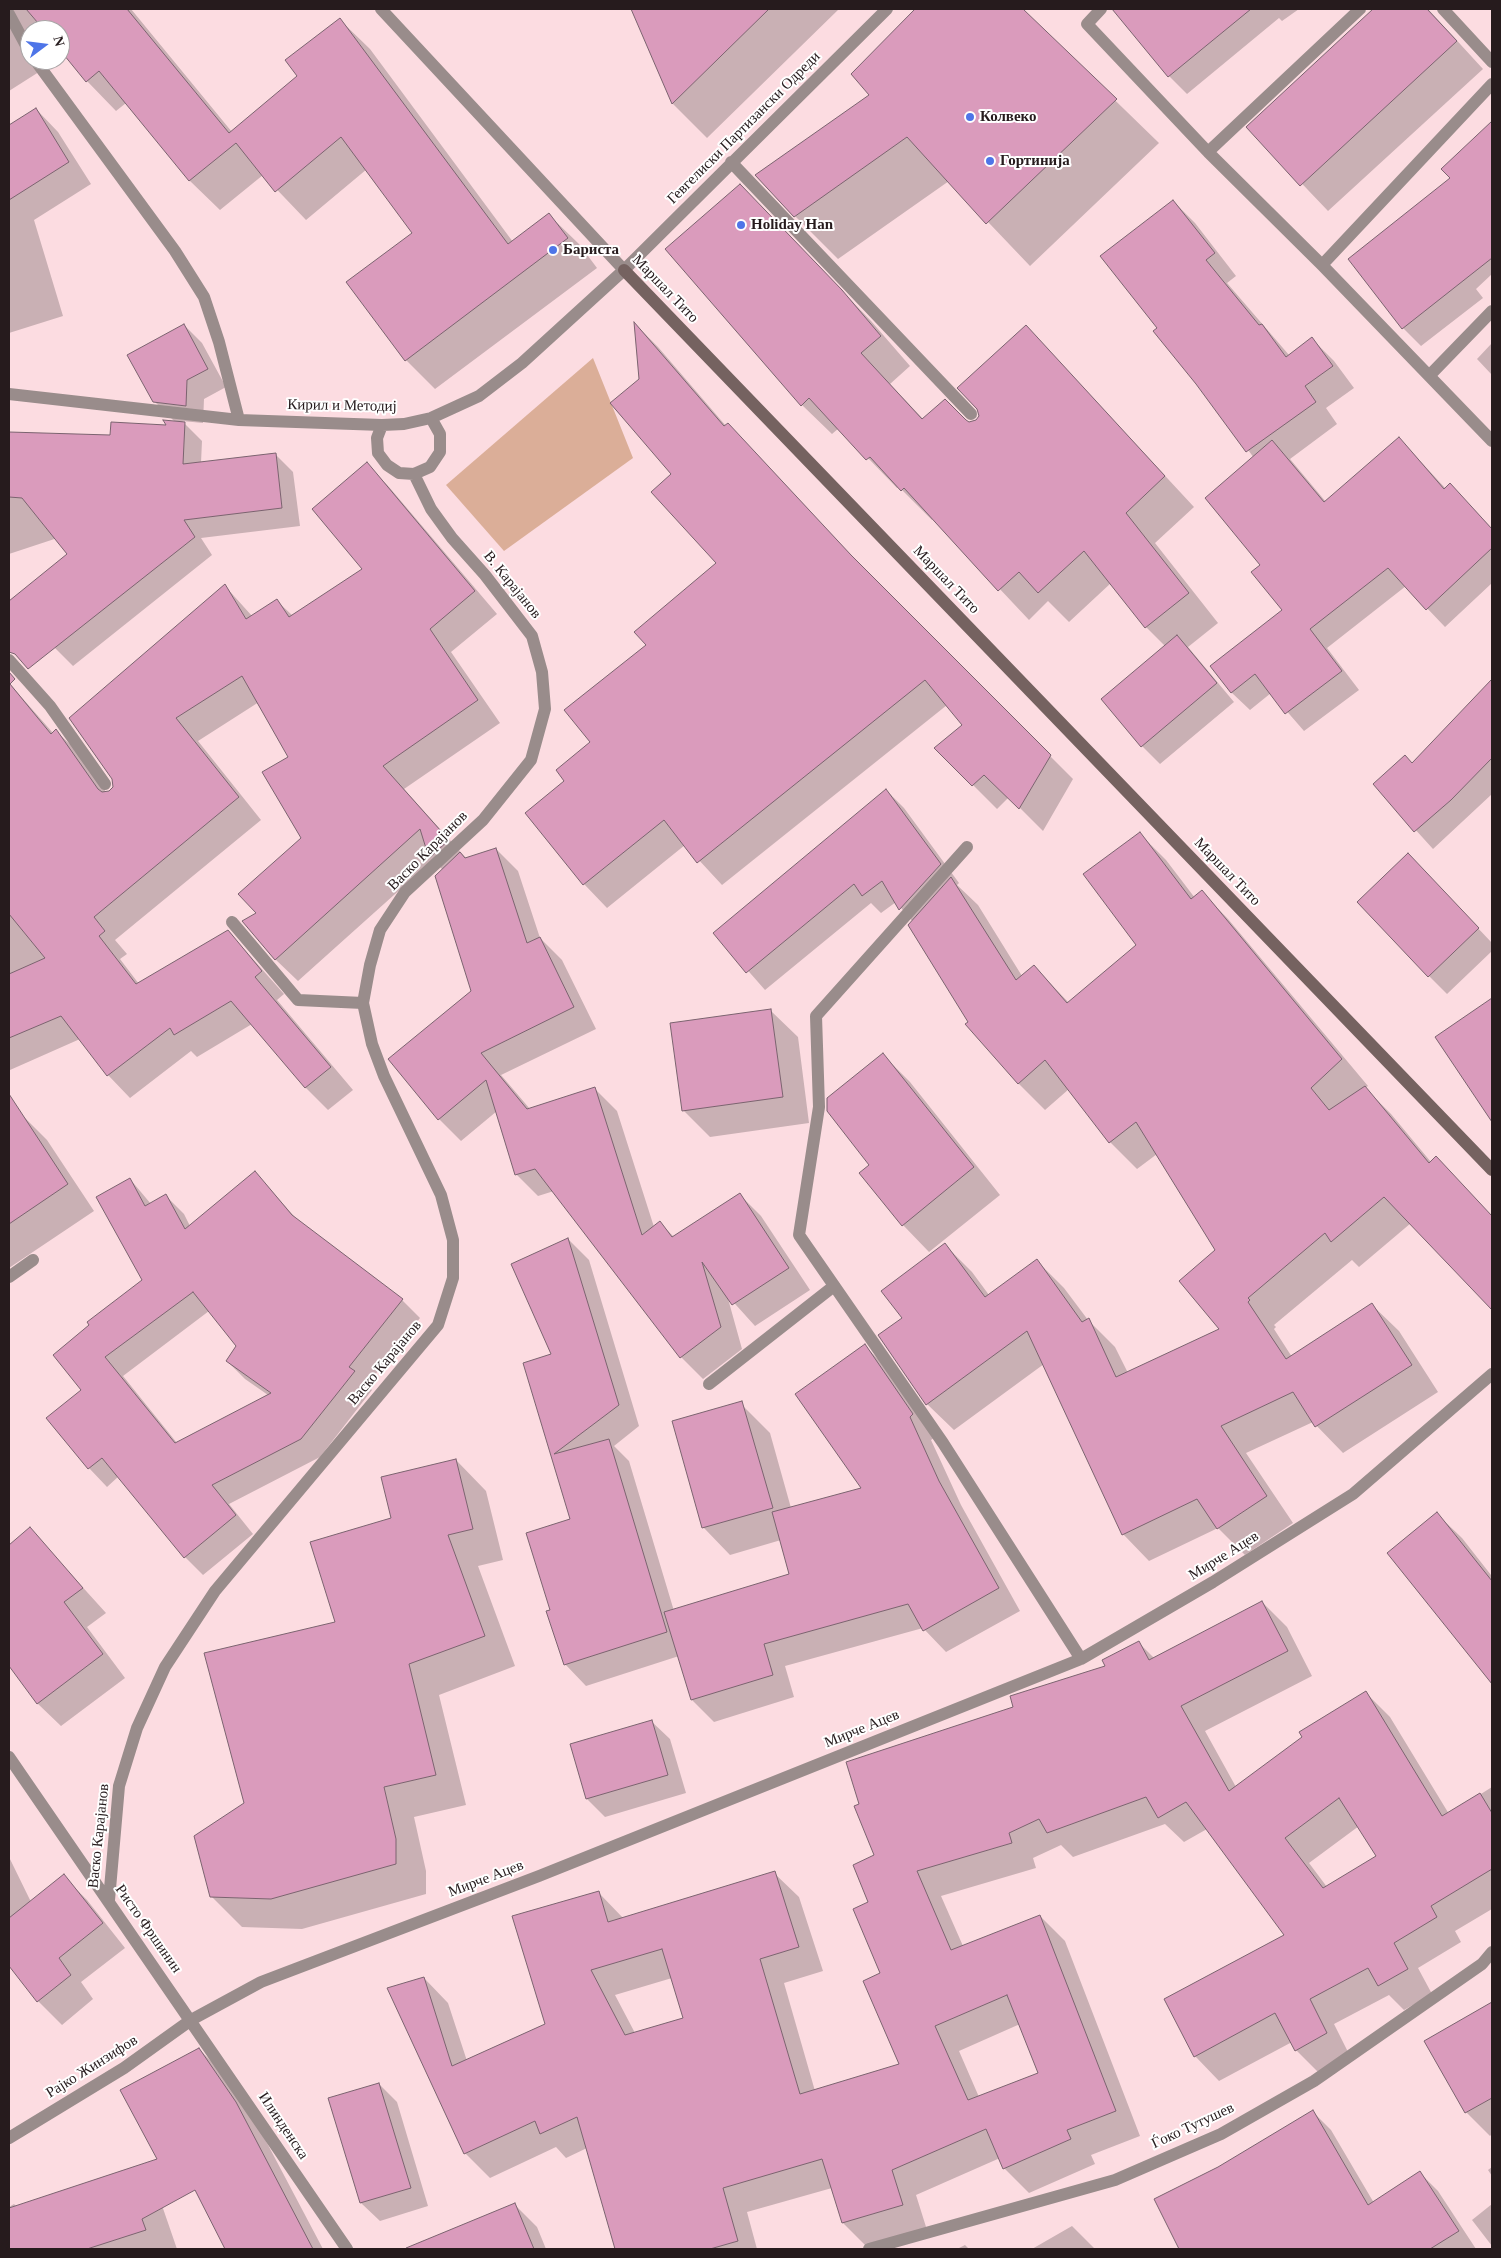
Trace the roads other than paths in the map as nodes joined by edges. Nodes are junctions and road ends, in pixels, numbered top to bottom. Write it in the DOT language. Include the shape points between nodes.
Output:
graph roads {
  1 [pos="381,9"];
  2 [pos="887,9"];
  3 [pos="1101,9"];
  4 [pos="1360,9"];
  5 [pos="1443,9"];
  6 [pos="9,14"];
  7 [pos="20,34"];
  8 [pos="1492,62"];
  9 [pos="42,70"];
  10 [pos="1492,84"];
  11 [pos="1208,152"];
  12 [pos="732,162"];
  13 [pos="1322,264"];
  14 [pos="624,270"];
  15 [pos="1492,312"];
  16 [pos="1429,376"];
  17 [pos="9,394"];
  18 [pos="971,414"];
  19 [pos="431,418"];
  20 [pos="239,420"];
  21 [pos="382,424"];
  22 [pos="1492,441"];
  23 [pos="414,474"];
  24 [pos="9,660"];
  25 [pos="531,760"];
  26 [pos="105,784"];
  27 [pos="967,847"];
  28 [pos="232,922"];
  29 [pos="363,1003"];
  30 [pos="1492,1170"];
  31 [pos="33,1260"];
  32 [pos="9,1277"];
  33 [pos="834,1286"];
  34 [pos="1492,1374"];
  35 [pos="709,1384"];
  36 [pos="1081,1659"];
  37 [pos="9,1757"];
  38 [pos="109,1900"];
  39 [pos="1492,1952"];
  40 [pos="192,2020"];
  41 [pos="9,2138"];
  42 [pos="347,2249"];
  43 [pos="869,2249"];
  1 -- 14 [label="street, Маршал Тито"];
  2 -- 12 [label="street, Гевгелиски Партизански Одреди"];
  3 -- 11 [label="street" via="1087,24"];
  4 -- 11 [label="street"];
  5 -- 8 [label="street"];
  6 -- 7 [label="street"];
  9 -- 20 [label="street" via="175,251 204,297"];
  10 -- 13 [label="street"];
  11 -- 13 [label="street"];
  12 -- 14 [label="street, Гевгелиски Партизански Одреди"];
  12 -- 18 [label="street"];
  13 -- 16 [label="street"];
  14 -- 19 [label="street, Кирил и Методиј" via="479,396"];
  14 -- 30 [label="street, Маршал Тито"];
  15 -- 16 [label="street"];
  16 -- 22 [label="street"];
  17 -- 20 [label="street, Кирил и Методиј"];
  19 -- 21 [label="street, Кирил и Методиј" via="404,424"];
  19 -- 23 [label="street" via="440,434 440,452 430,467"];
  20 -- 21 [label="street, Кирил и Методиј"];
  21 -- 23 [label="street" via="377,438 378,453 399,473"];
  23 -- 25 [label="street, В. Карајанов" via="431,509 452,538 532,636 542,672 545,709"];
  24 -- 26 [label="street" via="50,706"];
  25 -- 29 [label="street, Вaско Карајанов" via="483,820 405,892 380,930"];
  27 -- 33 [label="street" via="816,1016 819,1108 798,1235"];
  28 -- 29 [label="street" via="298,1000"];
  29 -- 38 [label="street, Вaско Карајанов" via="372,1044 384,1076 441,1196 453,1240 453,1278 438,1325 215,1591 165,1667 137,1728 119,1786"];
  31 -- 32 [label="street"];
  33 -- 35 [label="street"];
  33 -- 36 [label="street" via="943,1443"];
  34 -- 36 [label="street, Мирче Ацев" via="1353,1494 1213,1582"];
  36 -- 40 [label="street, Мирче Ацев" via="539,1876 262,1982"];
  37 -- 38 [label="street, Ристо Фршинин"];
  38 -- 40 [label="street, Ристо Фршинин"];
  39 -- 43 [label="street, Ѓоко Тутушев" via="1482,1964 1314,2081 1222,2134 1115,2180"];
  40 -- 41 [label="street, Рајко Жинзифов" via="124,2068"];
  40 -- 42 [label="street, Илинденска"];
}
